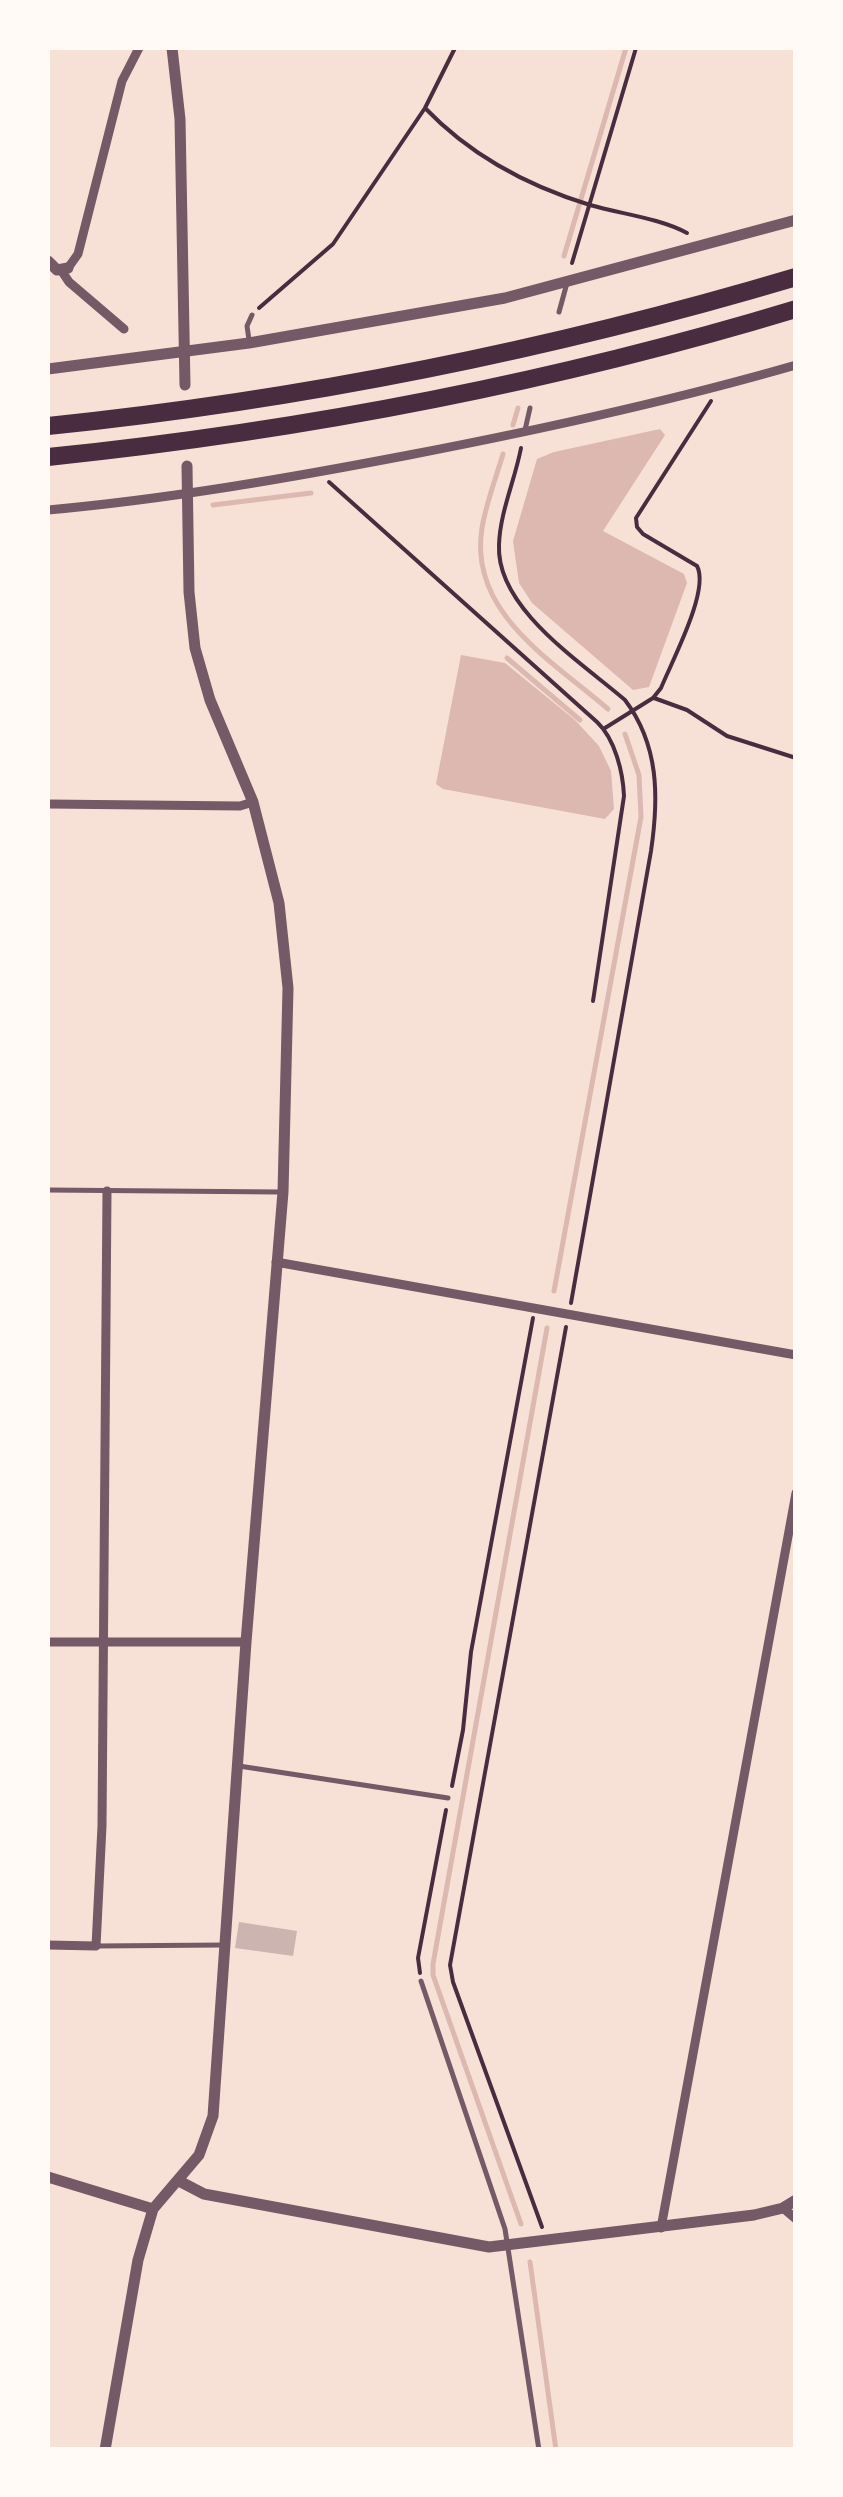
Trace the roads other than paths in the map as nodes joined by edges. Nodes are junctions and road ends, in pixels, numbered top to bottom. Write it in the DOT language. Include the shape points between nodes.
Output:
graph roads {
  1 [pos="138,48"];
  2 [pos="172,48"];
  3 [pos="796,220"];
  4 [pos="48,261"];
  5 [pos="64,269"];
  6 [pos="796,277"];
  7 [pos="567,283"];
  8 [pos="796,309"];
  9 [pos="559,312"];
  10 [pos="252,315"];
  11 [pos="124,329"];
  12 [pos="249,343"];
  13 [pos="186,352"];
  14 [pos="796,366"];
  15 [pos="48,369"];
  16 [pos="184,385"];
  17 [pos="530,408"];
  18 [pos="48,426"];
  19 [pos="524,433"];
  20 [pos="48,457"];
  21 [pos="187,466"];
  22 [pos="188,494"];
  23 [pos="48,510"];
  24 [pos="253,802"];
  25 [pos="48,804"];
  26 [pos="48,1190"];
  27 [pos="107,1191"];
  28 [pos="283,1192"];
  29 [pos="276,1262"];
  30 [pos="796,1355"];
  31 [pos="796,1494"];
  32 [pos="48,1642"];
  33 [pos="102,1642"];
  34 [pos="246,1642"];
  35 [pos="236,1766"];
  36 [pos="448,1798"];
  37 [pos="48,1946"];
  38 [pos="96,1946"];
  39 [pos="224,1946"];
  40 [pos="421,1981"];
  41 [pos="48,2177"];
  42 [pos="179,2181"];
  43 [pos="796,2200"];
  44 [pos="783,2208"];
  45 [pos="153,2209"];
  46 [pos="796,2220"];
  47 [pos="661,2228"];
  48 [pos="508,2246"];
  49 [pos="105,2450"];
  50 [pos="539,2450"];
  1 -- 5 [label="street" via="122,81 78,254"];
  2 -- 13 [label="street"];
  3 -- 7 [label="street"];
  4 -- 5 [label="street"];
  5 -- 11 [label="street"];
  6 -- 18 [label="highway" via="484,358 172,413"];
  7 -- 9 [label="lane"];
  7 -- 12 [label="street"];
  8 -- 20 [label="highway" via="466,392 174,443"];
  10 -- 12 [label="lane"];
  12 -- 13 [label="street"];
  13 -- 15 [label="street"];
  13 -- 16 [label="street"];
  14 -- 19 [label="street"];
  17 -- 19 [label="lane"];
  19 -- 22 [label="street"];
  21 -- 22 [label="street"];
  22 -- 23 [label="street"];
  22 -- 24 [label="street" via="191,622 200,671"];
  24 -- 25 [label="street"];
  24 -- 28 [label="street" via="280,903 288,988"];
  26 -- 27 [label="lane"];
  27 -- 28 [label="lane"];
  27 -- 33 [label="street"];
  28 -- 29 [label="street"];
  29 -- 30 [label="street"];
  29 -- 34 [label="street"];
  31 -- 47 [label="street"];
  32 -- 33 [label="street"];
  33 -- 34 [label="street"];
  33 -- 38 [label="street"];
  34 -- 35 [label="street"];
  35 -- 36 [label="lane"];
  35 -- 39 [label="street"];
  37 -- 38 [label="street"];
  38 -- 39 [label="lane"];
  39 -- 42 [label="street" via="212,2116 199,2155"];
  40 -- 48 [label="lane"];
  41 -- 45 [label="street"];
  42 -- 45 [label="street"];
  42 -- 48 [label="street" via="204,2194 449,2242"];
  43 -- 44 [label="street"];
  44 -- 46 [label="street"];
  44 -- 47 [label="street"];
  45 -- 49 [label="street"];
  47 -- 48 [label="street"];
  48 -- 50 [label="lane"];
}
